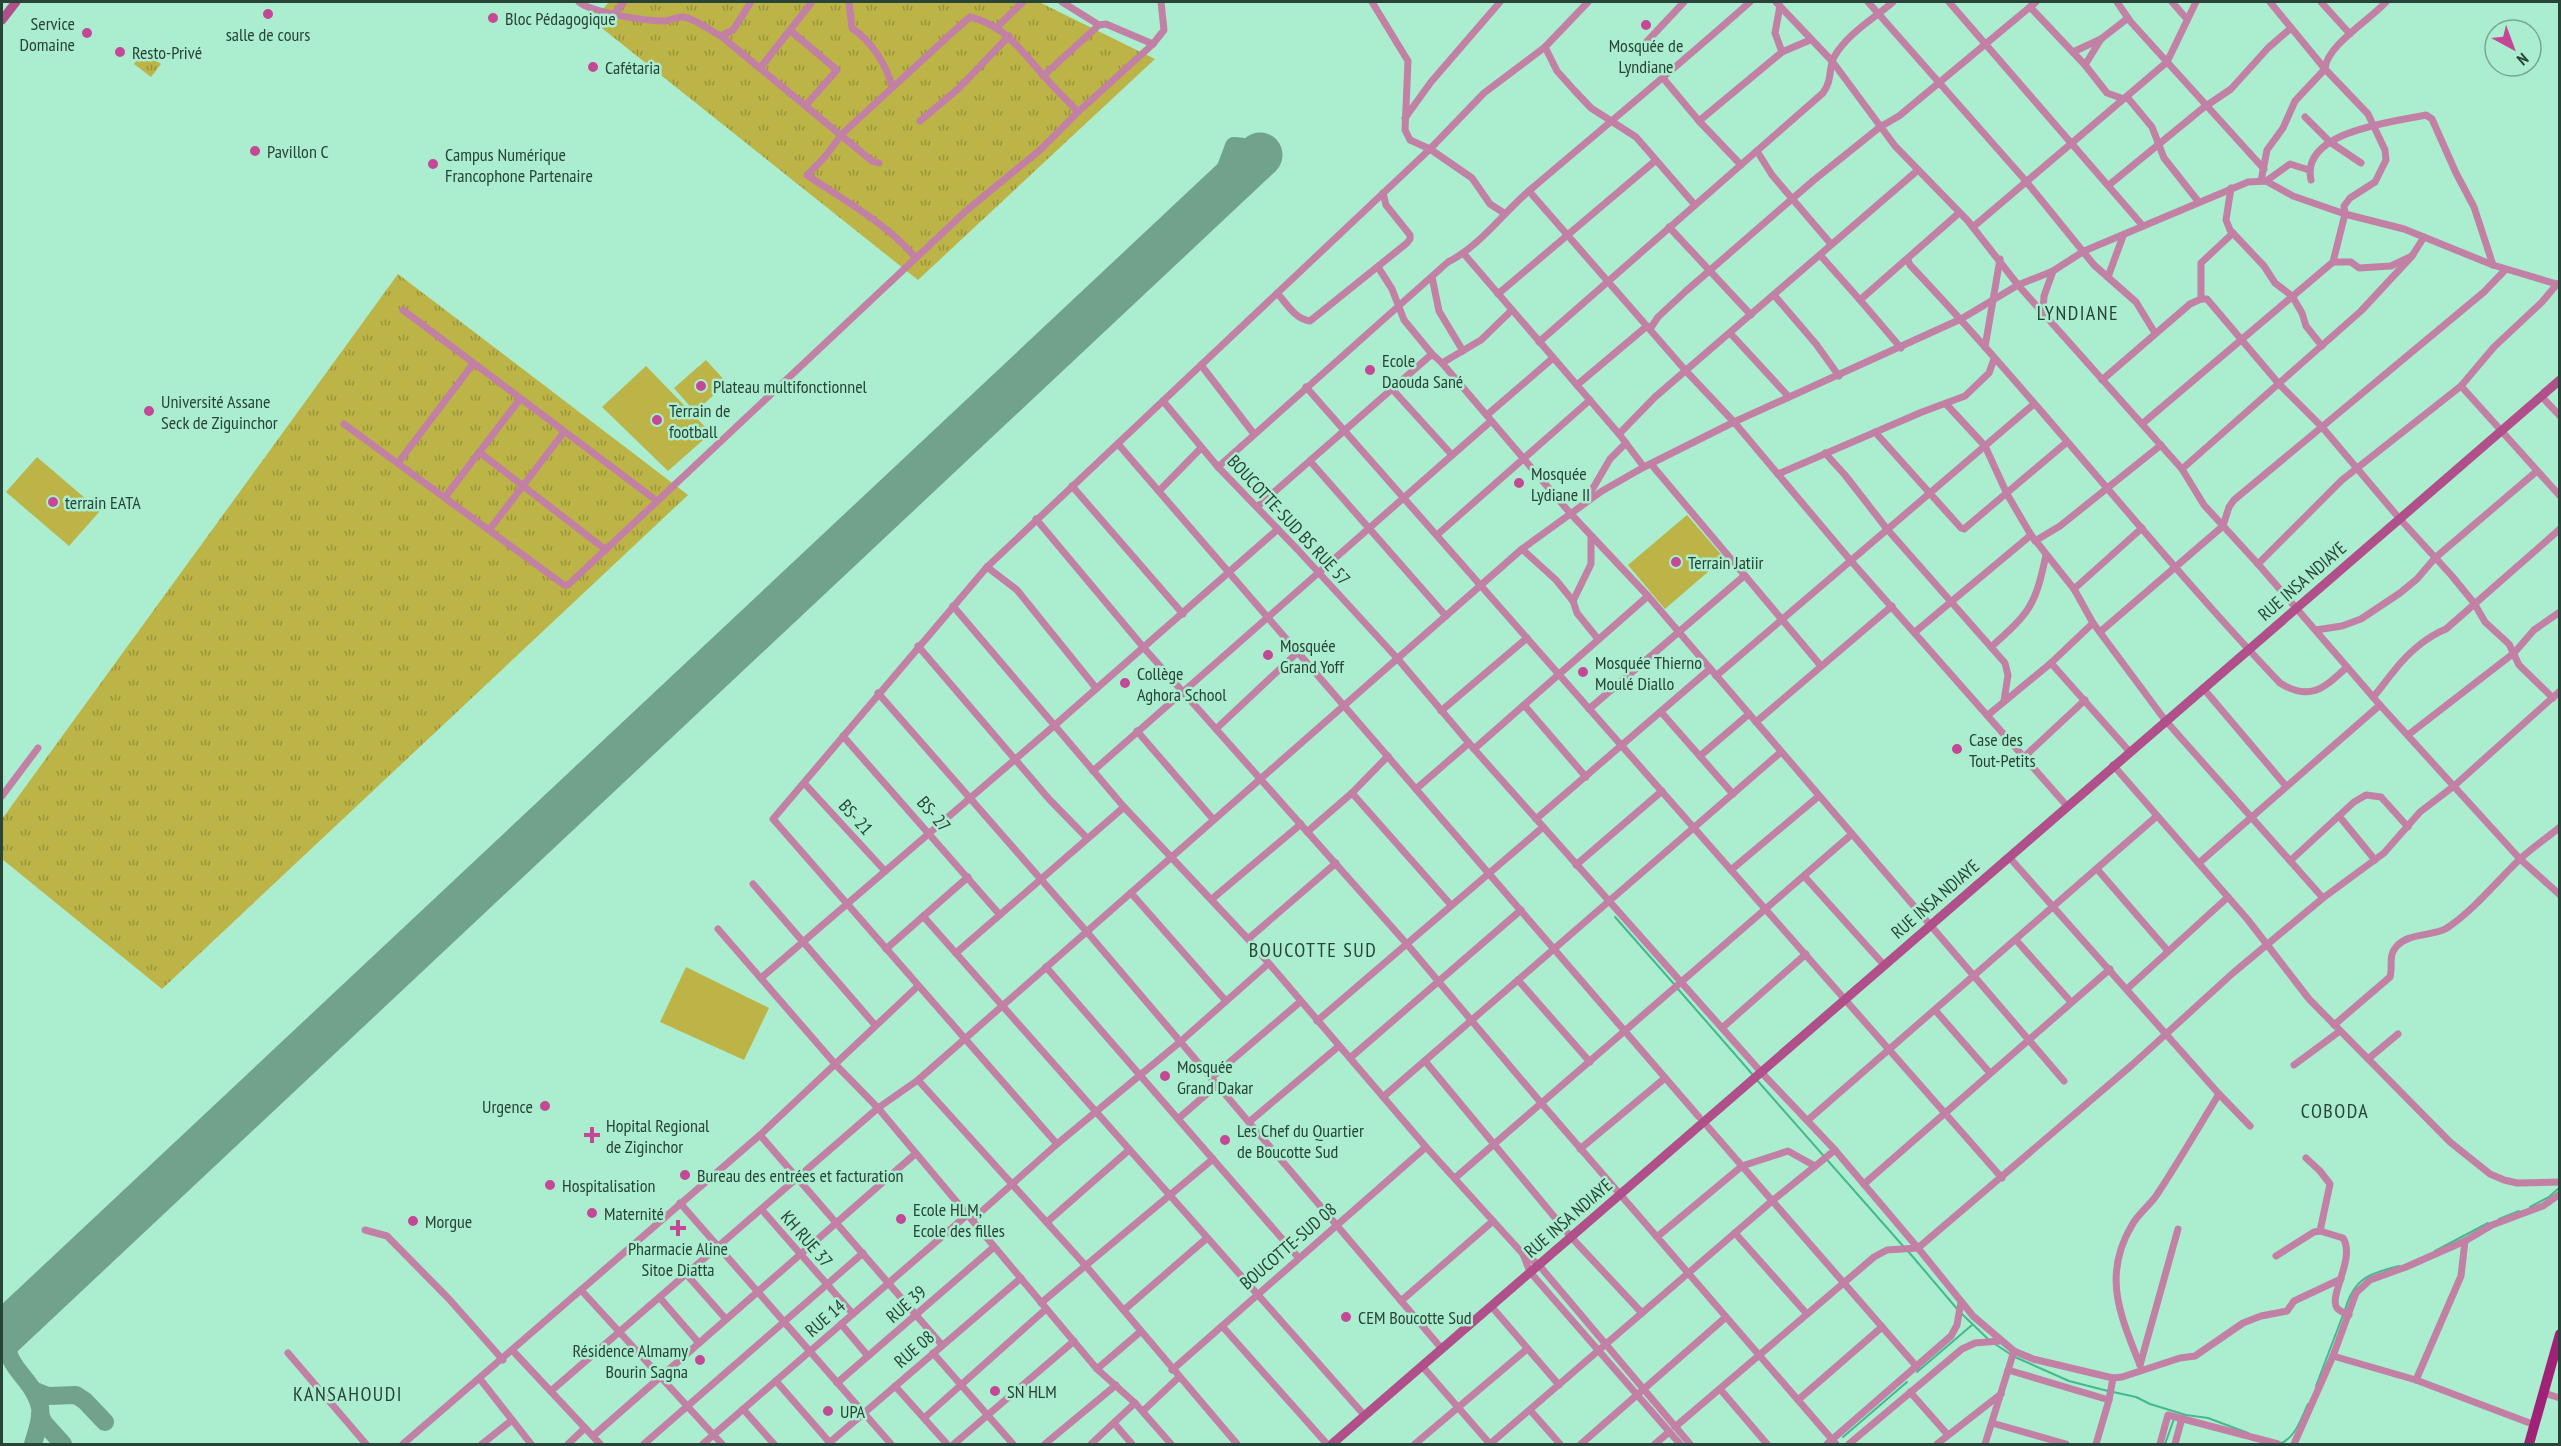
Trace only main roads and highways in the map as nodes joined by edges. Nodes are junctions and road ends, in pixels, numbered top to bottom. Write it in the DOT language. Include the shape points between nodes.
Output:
graph roads {
  1 [pos="15,2"];
  2 [pos="2,20"];
  3 [pos="2559,380"];
  4 [pos="2559,1334"];
  5 [pos="1332,1444"];
  6 [pos="2529,1444"];
  1 -- 2 [label="main road"];
  3 -- 5 [label="main road, RUE INSA NDIAYE"];
  4 -- 6 [label="main road"];
}
